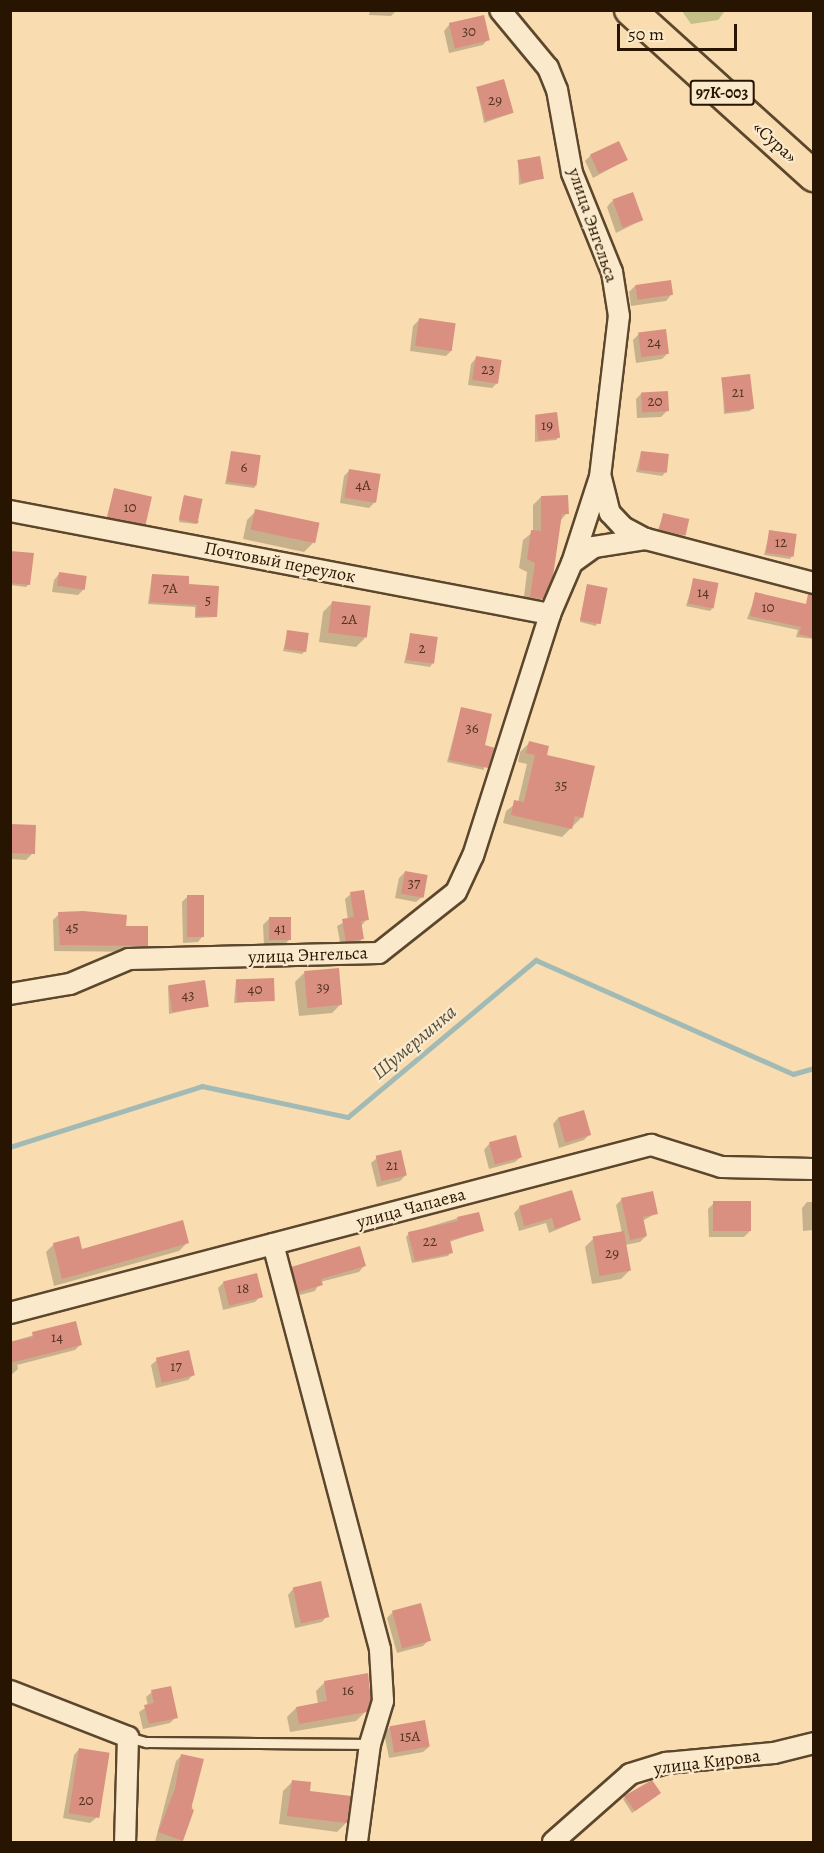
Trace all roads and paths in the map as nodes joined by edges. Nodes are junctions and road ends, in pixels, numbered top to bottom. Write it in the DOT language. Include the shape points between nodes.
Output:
graph roads {
  1 [pos="500,10"];
  2 [pos="630,10"];
  3 [pos="813,176"];
  4 [pos="600,477"];
  5 [pos="10,511"];
  6 [pos="645,539"];
  7 [pos="572,563"];
  8 [pos="813,583"];
  9 [pos="550,614"];
  10 [pos="10,994"];
  11 [pos="813,1169"];
  12 [pos="273,1244"];
  13 [pos="10,1312"];
  14 [pos="10,1691"];
  15 [pos="128,1737"];
  16 [pos="370,1743"];
  17 [pos="813,1743"];
  18 [pos="125,1842"];
  19 [pos="357,1842"];
  20 [pos="553,1842"];
  1 -- 4 [label="street, улица Энгельса" via="548,68 557,90 572,173 612,272 620,316"];
  2 -- 3 [label="main road, «Сура» / 97К-003"];
  4 -- 6 [label="street" via="610,513 623,527"];
  4 -- 7 [label="street, улица Энгельса"];
  5 -- 9 [label="street, Почтовый переулок"];
  6 -- 7 [label="street" via="594,547"];
  6 -- 8 [label="street"];
  7 -- 9 [label="street, улица Энгельса"];
  9 -- 10 [label="street, улица Энгельса" via="473,856 456,892 379,953 129,958 70,984"];
  11 -- 12 [label="street, улица Чапаева" via="721,1167 651,1145"];
  12 -- 13 [label="street, улица Чапаева"];
  12 -- 16 [label="street" via="380,1650 383,1701"];
  14 -- 15 [label="street"];
  15 -- 16 [label="lane" via="146,1742"];
  15 -- 18 [label="street"];
  16 -- 19 [label="street"];
  17 -- 20 [label="street, улица Кирова" via="774,1753 666,1763 630,1774"];
}
